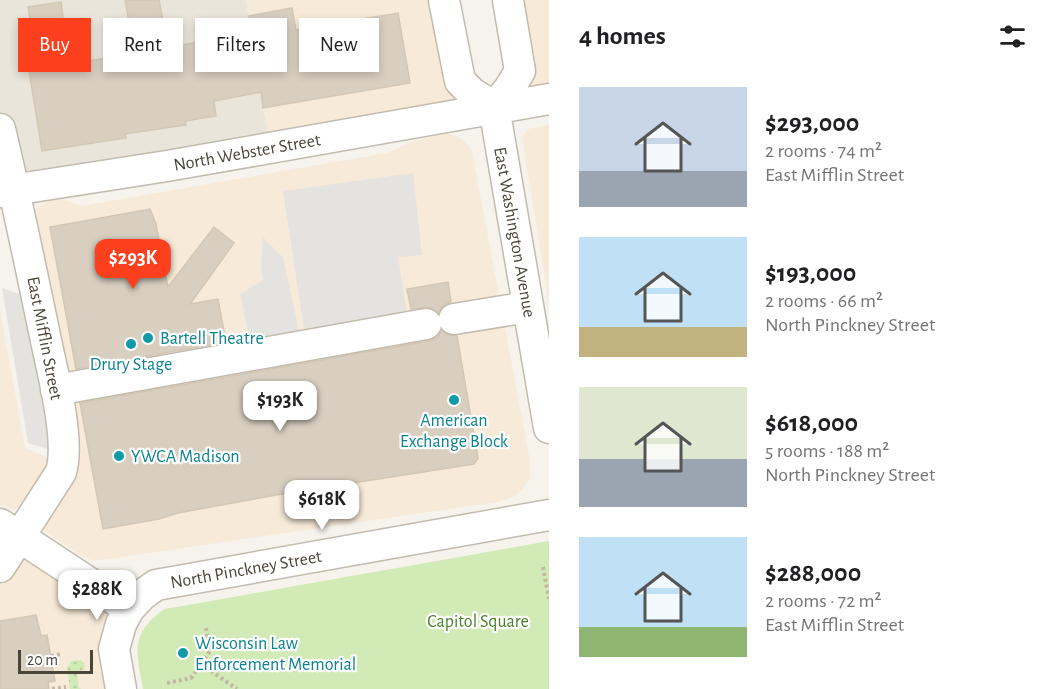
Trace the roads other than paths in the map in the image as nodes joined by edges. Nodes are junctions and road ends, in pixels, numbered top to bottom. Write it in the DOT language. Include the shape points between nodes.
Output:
graph roads {
  1 [pos="444,0"];
  2 [pos="508,0"];
  3 [pos="549,99"];
  4 [pos="494,107"];
  5 [pos="0,129"];
  6 [pos="7,191"];
  7 [pos="528,307"];
  8 [pos="56,390"];
  9 [pos="549,428"];
  10 [pos="549,515"];
  11 [pos="10,531"];
  12 [pos="0,567"];
  13 [pos="129,609"];
  14 [pos="121,689"];
  1 -- 4 [label="street" via="460,81"];
  2 -- 4 [label="street" via="520,71"];
  3 -- 4 [label="street, North Webster Street"];
  4 -- 6 [label="street, North Webster Street"];
  4 -- 7 [label="street, East Washington Avenue"];
  5 -- 6 [label="street, East Mifflin Street"];
  6 -- 8 [label="street, East Mifflin Street"];
  7 -- 8 [label="street"];
  7 -- 9 [label="street, East Washington Avenue"];
  8 -- 11 [label="street, East Mifflin Street" via="65,459 58,477"];
  10 -- 13 [label="street, North Pinckney Street" via="156,585"];
  11 -- 12 [label="street"];
  11 -- 13 [label="street"];
  13 -- 14 [label="street" via="114,649"];
}
